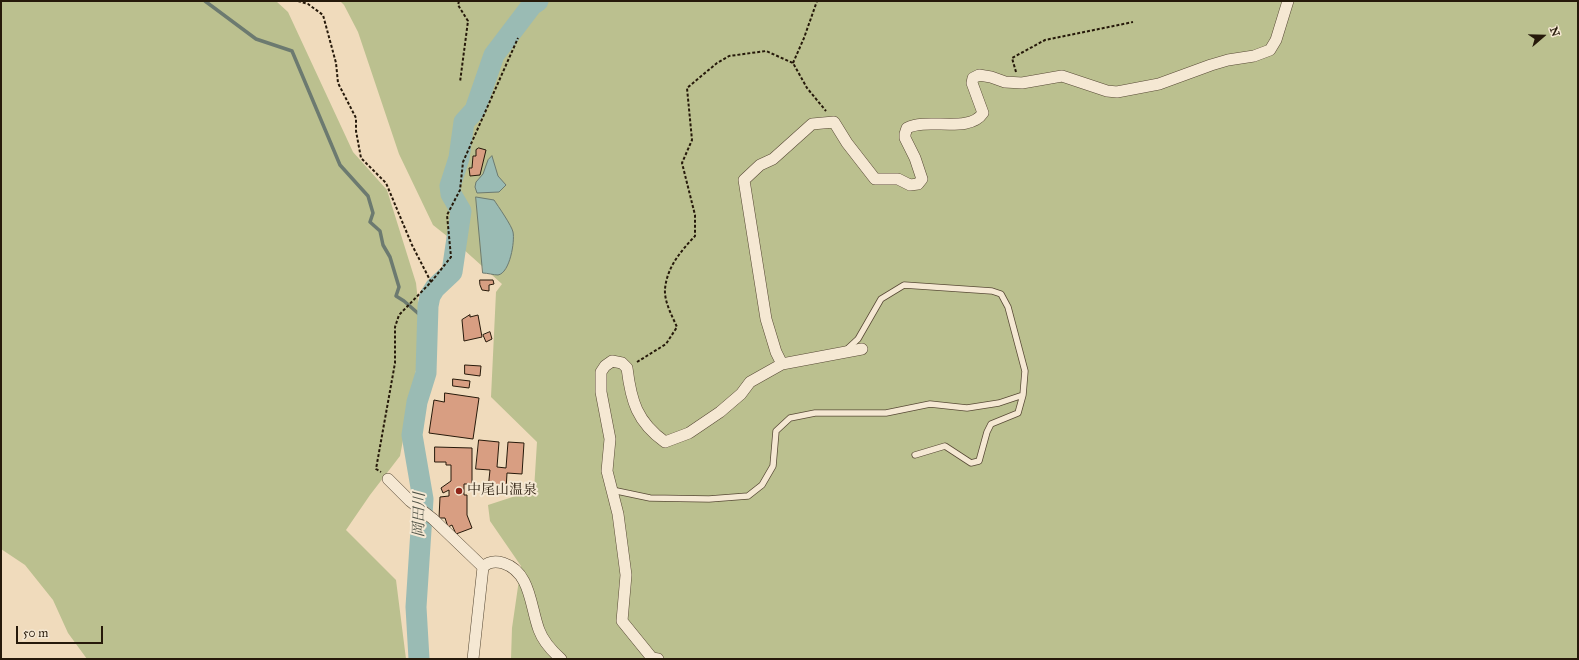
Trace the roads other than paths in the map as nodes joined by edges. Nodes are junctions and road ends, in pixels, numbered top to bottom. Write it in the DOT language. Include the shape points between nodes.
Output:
graph roads {
  1 [pos="1288,1"];
  2 [pos="862,349"];
  3 [pos="842,353"];
  4 [pos="782,364"];
  5 [pos="1023,395"];
  6 [pos="915,455"];
  7 [pos="388,479"];
  8 [pos="612,490"];
  9 [pos="483,567"];
  10 [pos="473,659"];
  11 [pos="561,659"];
  12 [pos="658,659"];
  1 -- 4 [label="street" via="1276,40 1270,50 1262,54 1211,64 1159,84 1117,92 1062,76 1018,83 979,75 973,78 972,83 984,113 981,118 955,125 917,124 907,128 905,138 921,172 922,179 918,184 910,185 898,179 875,179 834,122 812,124 773,159 744,180 766,318"];
  2 -- 3 [label="street"];
  3 -- 4 [label="street"];
  3 -- 5 [label="lane" via="858,338 881,299 904,285 992,291 1001,294 1008,307 1025,371"];
  4 -- 8 [label="street" via="750,382 741,394 720,412 689,433 665,442 652,433 634,406 627,368 622,363 612,362 606,366 601,372 601,392 610,439 607,471"];
  5 -- 6 [label="lane" via="1018,413 991,424 979,461 971,463 945,446"];
  5 -- 8 [label="lane" via="999,403 967,408 930,404 886,412 815,413 790,418 776,431 773,466 762,485 748,496 709,499 650,498"];
  7 -- 9 [label="street"];
  8 -- 12 [label="street" via="618,514 626,575 622,621 652,658"];
  9 -- 10 [label="street"];
  9 -- 11 [label="street" via="498,561 516,571 528,586 539,631 552,652"];
}
